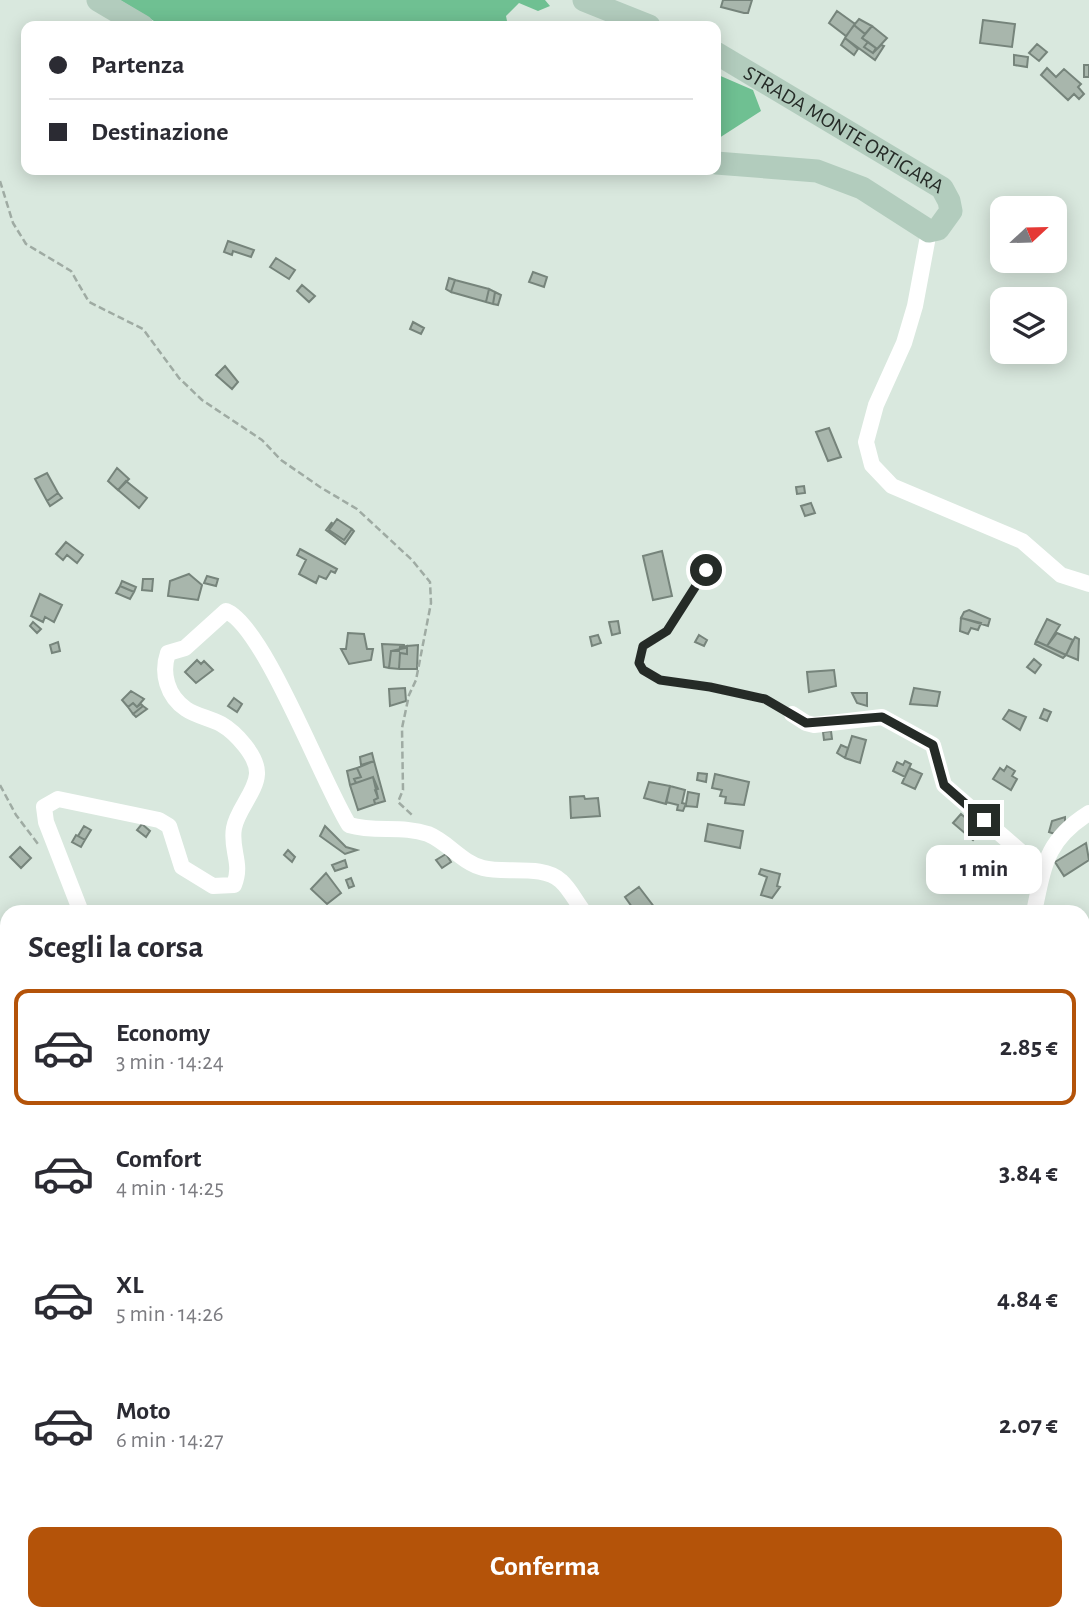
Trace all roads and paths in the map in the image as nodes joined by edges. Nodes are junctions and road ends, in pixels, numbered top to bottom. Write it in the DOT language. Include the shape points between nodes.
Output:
graph roads {
  1 [pos="98,0"];
  2 [pos="584,0"];
  3 [pos="134,21"];
  4 [pos="636,21"];
  5 [pos="721,56"];
  6 [pos="721,163"];
  7 [pos="0,181"];
  8 [pos="929,231"];
  9 [pos="706,570"];
  10 [pos="1089,584"];
  11 [pos="792,714"];
  12 [pos="0,785"];
  13 [pos="1089,813"];
  14 [pos="426,833"];
  15 [pos="42,850"];
  16 [pos="1043,871"];
  17 [pos="78,905"];
  18 [pos="579,905"];
  19 [pos="1036,905"];
  1 -- 3 [label="main road"];
  2 -- 4 [label="main road"];
  5 -- 8 [label="main road, STRADA MONTE ORTIGARA" via="942,188 951,211 938,229"];
  6 -- 8 [label="main road, STRADA MONTE ORTIGARA" via="817,171 862,188"];
  7 -- 14 [label="path" via="13,223 26,244 71,271 89,302 143,329 179,378 202,400 262,440 281,460 357,509 430,582 431,603 416,680 401,728 403,790 398,802"];
  8 -- 10 [label="street" via="904,343 876,405 866,442 872,465 891,486 1022,541 1061,575"];
  9 -- 11 [label="lane" via="667,631 643,646 639,663 643,670 660,680 765,699"];
  11 -- 16 [label="street" via="814,725 882,717 933,745 944,785"];
  12 -- 15 [label="path"];
  13 -- 16 [label="street" via="1061,833"];
  14 -- 17 [label="street" via="367,831 349,825 265,658 237,615 226,611 185,648 168,653 163,666 170,692 186,709 223,725 254,757 257,775 234,827 240,871 234,885 213,886 182,867 169,826 159,820 58,799 44,807 46,822"];
  14 -- 18 [label="street" via="481,868 547,874 561,881"];
  16 -- 19 [label="street"];
}
